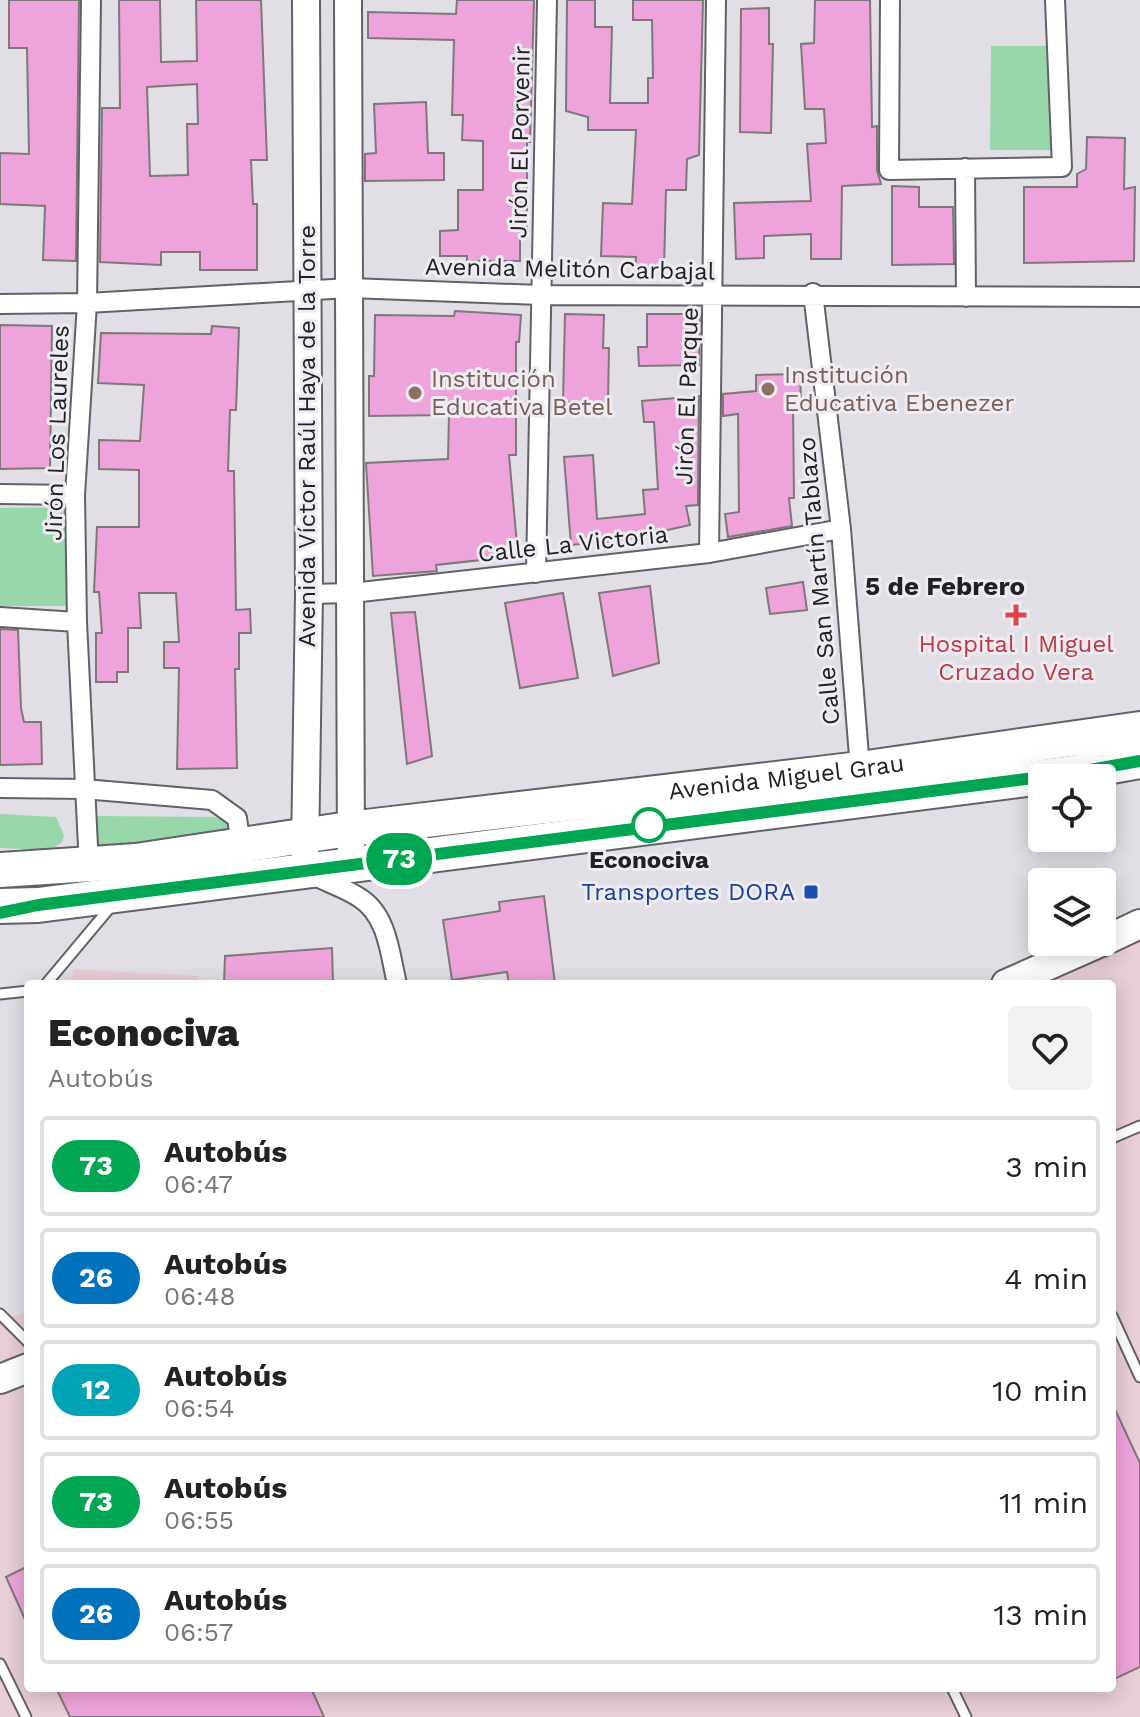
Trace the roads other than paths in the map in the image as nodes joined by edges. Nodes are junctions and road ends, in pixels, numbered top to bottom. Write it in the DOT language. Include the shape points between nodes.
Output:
graph roads {
  1 [pos="91,0"];
  2 [pos="306,0"];
  3 [pos="348,0"];
  4 [pos="547,0"];
  5 [pos="716,0"];
  6 [pos="890,0"];
  7 [pos="1055,0"];
  8 [pos="965,168"];
  9 [pos="350,288"];
  10 [pos="307,292"];
  11 [pos="813,293"];
  12 [pos="540,295"];
  13 [pos="715,295"];
  14 [pos="966,297"];
  15 [pos="1140,297"];
  16 [pos="87,303"];
  17 [pos="0,304"];
  18 [pos="0,494"];
  19 [pos="75,495"];
  20 [pos="841,529"];
  21 [pos="709,553"];
  22 [pos="536,573"];
  23 [pos="352,593"];
  24 [pos="309,594"];
  25 [pos="0,617"];
  26 [pos="77,622"];
  27 [pos="1140,729"];
  28 [pos="1140,761"];
  29 [pos="860,769"];
  30 [pos="0,788"];
  31 [pos="84,789"];
  32 [pos="349,829"];
  33 [pos="305,835"];
  34 [pos="241,846"];
  35 [pos="89,867"];
  36 [pos="0,870"];
  37 [pos="306,871"];
  38 [pos="347,878"];
  39 [pos="120,895"];
  40 [pos="38,905"];
  41 [pos="0,906"];
  42 [pos="0,913"];
  43 [pos="1140,924"];
  44 [pos="1116,935"];
  45 [pos="1070,956"];
  46 [pos="49,980"];
  47 [pos="396,980"];
  48 [pos="1015,980"];
  49 [pos="24,991"];
  50 [pos="0,994"];
  51 [pos="1140,1126"];
  52 [pos="1116,1136"];
  53 [pos="0,1314"];
  54 [pos="1116,1325"];
  55 [pos="24,1338"];
  56 [pos="24,1370"];
  57 [pos="1140,1377"];
  58 [pos="0,1379"];
  59 [pos="0,1664"];
  60 [pos="954,1692"];
  61 [pos="26,1717"];
  62 [pos="966,1717"];
  1 -- 16 [label="street, Jirón Los Laureles"];
  2 -- 10 [label="main road, Avenida Víctor Raúl Haya de la Torre"];
  3 -- 9 [label="main road, Avenida Víctor Raúl Haya de la Torre"];
  4 -- 12 [label="street, Jirón El Porvenir"];
  5 -- 13 [label="street, Jirón El Parque"];
  6 -- 8 [label="street" via="889,170"];
  7 -- 8 [label="street" via="1062,167"];
  8 -- 14 [label="street"];
  9 -- 10 [label="street, Avenida Melitón Carbajal"];
  9 -- 12 [label="street, Avenida Melitón Carbajal"];
  9 -- 23 [label="main road, Avenida Víctor Raúl Haya de la Torre"];
  10 -- 16 [label="street, Avenida Melitón Carbajal"];
  10 -- 24 [label="main road, Avenida Víctor Raúl Haya de la Torre"];
  11 -- 13 [label="street, Avenida Melitón Carbajal"];
  11 -- 14 [label="street, Avenida Melitón Carbajal"];
  11 -- 20 [label="street, Calle San Martín Tablazo"];
  12 -- 13 [label="street, Avenida Melitón Carbajal"];
  12 -- 22 [label="street, Jirón El Porvenir"];
  13 -- 21 [label="street, Jirón El Parque"];
  14 -- 15 [label="street, Avenida Melitón Carbajal"];
  16 -- 17 [label="street, Avenida Melitón Carbajal"];
  16 -- 19 [label="street, Jirón Los Laureles"];
  18 -- 19 [label="street"];
  19 -- 26 [label="street, Jirón Los Laureles"];
  20 -- 21 [label="street, Calle La Victoria"];
  20 -- 29 [label="street, Calle San Martín Tablazo"];
  21 -- 22 [label="street, Calle La Victoria"];
  22 -- 23 [label="street, Calle La Victoria"];
  23 -- 24 [label="street, Calle La Victoria"];
  23 -- 32 [label="main road, Avenida Víctor Raúl Haya de la Torre"];
  24 -- 33 [label="main road, Avenida Víctor Raúl Haya de la Torre"];
  25 -- 26 [label="street"];
  26 -- 31 [label="street, Jirón Los Laureles"];
  27 -- 29 [label="highway, Avenida Miguel Grau"];
  28 -- 38 [label="highway, Avenida Miguel Grau"];
  29 -- 32 [label="highway, Avenida Miguel Grau"];
  30 -- 31 [label="street"];
  31 -- 34 [label="street" via="212,800 237,818"];
  31 -- 35 [label="street, Jirón Los Laureles"];
  32 -- 33 [label="highway, Avenida Miguel Grau"];
  32 -- 38 [label="main road, Avenida Víctor Raúl Haya de la Torre"];
  33 -- 34 [label="highway, Avenida Miguel Grau"];
  33 -- 37 [label="main road, Avenida Víctor Raúl Haya de la Torre"];
  34 -- 35 [label="highway, Avenida Miguel Grau"];
  35 -- 36 [label="highway, Avenida Miguel Grau"];
  37 -- 38 [label="highway, Avenida Miguel Grau"];
  37 -- 39 [label="highway, Avenida Miguel Grau"];
  38 -- 47 [label="street" via="384,928"];
  39 -- 40 [label="highway, Avenida Miguel Grau"];
  39 -- 46 [label="lane"];
  40 -- 41 [label="highway, Avenida Miguel Grau"];
  40 -- 42 [label="street, Avenida Miguel Grau"];
  43 -- 44 [label="main road"];
  45 -- 48 [label="main road"];
  49 -- 50 [label="lane"];
  51 -- 52 [label="lane"];
  53 -- 55 [label="lane"];
  54 -- 57 [label="lane"];
  56 -- 58 [label="main road"];
  59 -- 61 [label="lane"];
  60 -- 62 [label="lane"];
}
